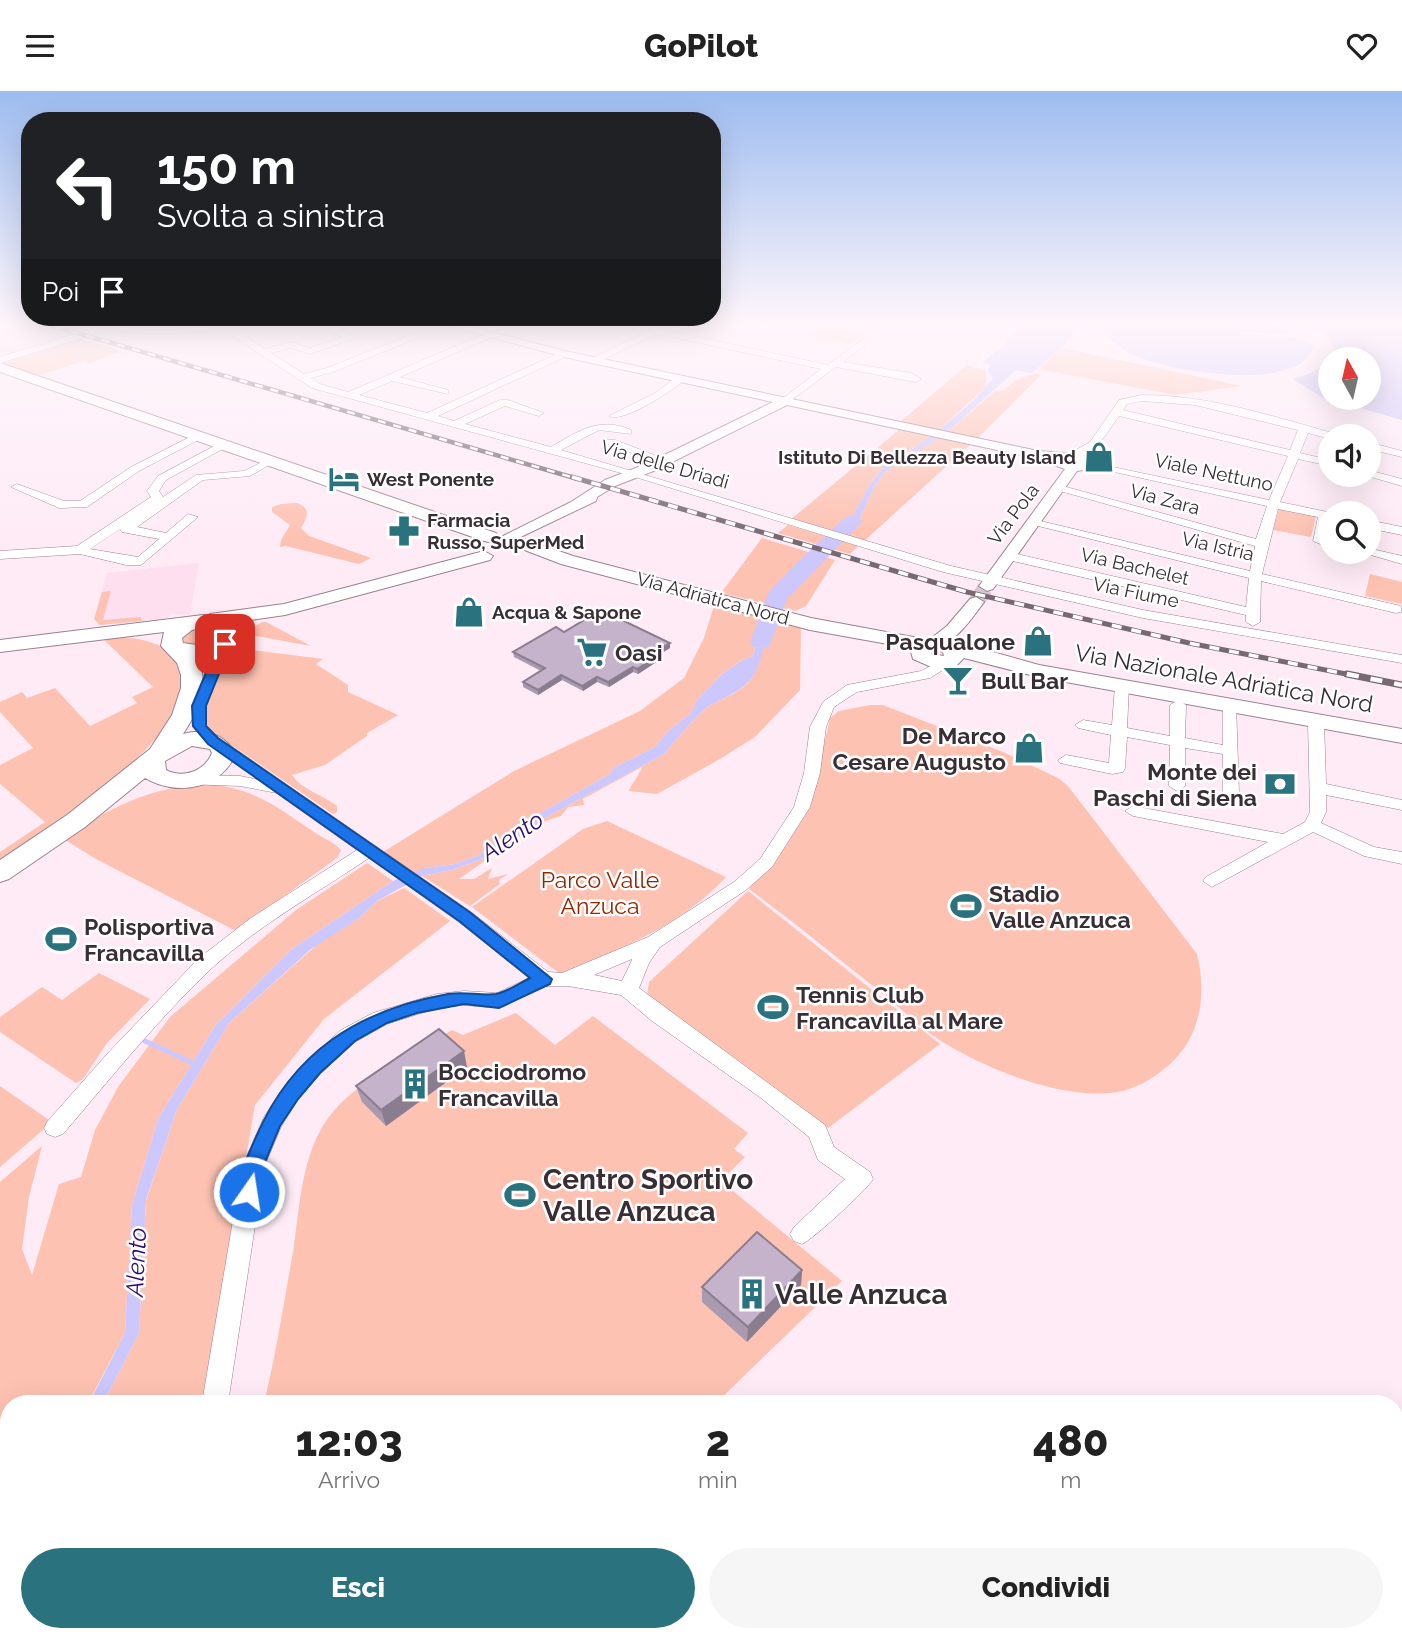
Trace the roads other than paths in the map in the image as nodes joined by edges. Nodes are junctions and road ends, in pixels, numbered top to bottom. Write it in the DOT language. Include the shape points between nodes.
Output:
graph roads {
  1 [pos="78,394"];
  2 [pos="342,394"];
  3 [pos="351,394"];
  4 [pos="477,394"];
  5 [pos="485,394"];
  6 [pos="660,394"];
  7 [pos="754,394"];
  8 [pos="795,394"];
  9 [pos="347,396"];
  10 [pos="498,398"];
  11 [pos="786,401"];
  12 [pos="1117,412"];
  13 [pos="539,413"];
  14 [pos="614,416"];
  15 [pos="426,418"];
  16 [pos="453,425"];
  17 [pos="1304,429"];
  18 [pos="1318,432"];
  19 [pos="198,436"];
  20 [pos="224,445"];
  21 [pos="1381,448"];
  22 [pos="552,451"];
  23 [pos="1295,453"];
  24 [pos="1402,454"];
  25 [pos="1318,460"];
  26 [pos="271,461"];
  27 [pos="664,461"];
  28 [pos="1069,462"];
  29 [pos="1089,465"];
  30 [pos="631,477"];
  31 [pos="1381,477"];
  32 [pos="1402,483"];
  33 [pos="17,487"];
  34 [pos="1059,489"];
  35 [pos="1272,504"];
  36 [pos="1318,513"];
  37 [pos="192,517"];
  38 [pos="1032,523"];
  39 [pos="1381,527"];
  40 [pos="1402,531"];
  41 [pos="169,537"];
  42 [pos="1261,544"];
  43 [pos="865,545"];
  44 [pos="492,547"];
  45 [pos="80,550"];
  46 [pos="0,555"];
  47 [pos="1381,555"];
  48 [pos="1008,556"];
  49 [pos="1402,560"];
  50 [pos="1254,574"];
  51 [pos="989,583"];
  52 [pos="976,602"];
  53 [pos="285,609"];
  54 [pos="1396,609"];
  55 [pos="1253,613"];
  56 [pos="203,621"];
  57 [pos="100,633"];
  58 [pos="1253,635"];
  59 [pos="228,641"];
  60 [pos="0,646"];
  61 [pos="175,648"];
  62 [pos="939,650"];
  63 [pos="1402,659"];
  64 [pos="1122,686"];
  65 [pos="1178,705"];
  66 [pos="1231,706"];
  67 [pos="1317,721"];
  68 [pos="1083,725"];
  69 [pos="1119,731"];
  70 [pos="1402,736"];
  71 [pos="1177,741"];
  72 [pos="217,744"];
  73 [pos="1231,751"];
  74 [pos="157,756"];
  75 [pos="1066,760"];
  76 [pos="185,780"];
  77 [pos="1177,786"];
  78 [pos="1318,788"];
  79 [pos="284,792"];
  80 [pos="1231,795"];
  81 [pos="1402,805"];
  82 [pos="1133,811"];
  83 [pos="76,821"];
  84 [pos="1312,825"];
  85 [pos="1285,840"];
  86 [pos="374,855"];
  87 [pos="1402,858"];
  88 [pos="0,873"];
  89 [pos="1212,881"];
  90 [pos="654,942"];
  91 [pos="554,979"];
  92 [pos="628,990"];
  93 [pos="55,1128"];
  94 [pos="802,1234"];
  95 [pos="216,1395"];
  1 -- 19 [label="main road"];
  2 -- 9 [label="street, Via delle Driadi"];
  3 -- 9 [label="street"];
  4 -- 15 [label="street"];
  5 -- 10 [label="street"];
  6 -- 14 [label="street"];
  7 -- 11 [label="street"];
  8 -- 11 [label="street"];
  9 -- 15 [label="street, Via delle Driadi"];
  11 -- 27 [label="street"];
  11 -- 28 [label="street"];
  12 -- 17 [label="street, Via Pola" via="1126,400 1197,402"];
  12 -- 23 [label="street"];
  12 -- 28 [label="street, Via Pola" via="1094,444"];
  13 -- 16 [label="street" via="504,402"];
  15 -- 16 [label="street, Via delle Driadi"];
  16 -- 22 [label="street, Via delle Driadi"];
  17 -- 18 [label="street"];
  17 -- 23 [label="street"];
  19 -- 20 [label="main road"];
  19 -- 33 [label="street" via="135,469 83,504 63,505"];
  20 -- 26 [label="main road"];
  20 -- 45 [label="street" via="162,478 153,491 158,498"];
  21 -- 24 [label="street"];
  22 -- 27 [label="street" via="596,426 614,426 627,432 597,448"];
  22 -- 30 [label="street, Via delle Driadi"];
  23 -- 25 [label="street"];
  23 -- 35 [label="street"];
  26 -- 41 [label="street" via="246,474 200,477 126,529"];
  26 -- 44 [label="main road" via="449,525"];
  27 -- 30 [label="street"];
  28 -- 29 [label="street"];
  28 -- 34 [label="street, Via Pola"];
  29 -- 35 [label="street, Viale Nettuno"];
  30 -- 43 [label="street, Via delle Driadi"];
  30 -- 44 [label="street"];
  31 -- 32 [label="street"];
  34 -- 38 [label="street, Via Pola"];
  34 -- 42 [label="street, Via Zara"];
  35 -- 36 [label="street, Viale Nettuno"];
  35 -- 42 [label="street"];
  37 -- 41 [label="street"];
  38 -- 48 [label="street, Via Pola"];
  38 -- 50 [label="street, Via Istria"];
  39 -- 40 [label="street"];
  41 -- 45 [label="street" via="141,561"];
  42 -- 50 [label="street"];
  43 -- 51 [label="street, Via Fiume"];
  44 -- 53 [label="main road, Via Adriatica Nord"];
  44 -- 62 [label="main road, Via Adriatica Nord" via="567,560 810,624"];
  45 -- 46 [label="street"];
  47 -- 49 [label="street"];
  48 -- 51 [label="street, Via Pola"];
  48 -- 55 [label="street, Via Bachelet"];
  50 -- 54 [label="street, Via Istria"];
  50 -- 55 [label="street"];
  51 -- 58 [label="street, Via Fiume"];
  52 -- 62 [label="street"];
  53 -- 56 [label="main road"];
  53 -- 59 [label="main road" via="246,625"];
  55 -- 58 [label="street"];
  56 -- 57 [label="main road"];
  56 -- 59 [label="main road" via="232,627"];
  56 -- 61 [label="main road" via="177,630 170,641"];
  57 -- 60 [label="main road"];
  57 -- 61 [label="main road" via="148,636"];
  58 -- 63 [label="street, Via Fiume"];
  59 -- 61 [label="main road" via="195,653"];
  59 -- 72 [label="main road" via="199,706 200,726"];
  61 -- 74 [label="main road" via="189,660 194,682 180,721"];
  62 -- 64 [label="main road, Via Nazionale Adriatica Nord"];
  62 -- 90 [label="street" via="925,675 852,688 828,705 818,727 813,773 802,807 766,863 740,886"];
  64 -- 66 [label="main road, Via Nazionale Adriatica Nord"];
  64 -- 69 [label="street"];
  65 -- 71 [label="street"];
  66 -- 67 [label="main road, Via Nazionale Adriatica Nord"];
  66 -- 73 [label="street"];
  67 -- 70 [label="main road, Via Nazionale Adriatica Nord"];
  67 -- 78 [label="street"];
  68 -- 69 [label="street"];
  69 -- 71 [label="street"];
  69 -- 75 [label="street" via="1117,768"];
  71 -- 73 [label="street"];
  71 -- 77 [label="street"];
  72 -- 74 [label="main road" via="203,739 179,742"];
  72 -- 76 [label="main road" via="223,759 218,765"];
  72 -- 79 [label="street"];
  73 -- 80 [label="street"];
  74 -- 76 [label="main road" via="152,767 159,778"];
  74 -- 83 [label="main road"];
  76 -- 79 [label="street" via="240,781"];
  76 -- 83 [label="main road" via="126,796"];
  78 -- 81 [label="street"];
  78 -- 84 [label="street" via="1318,812"];
  79 -- 86 [label="street"];
  82 -- 85 [label="street"];
  83 -- 88 [label="main road"];
  84 -- 85 [label="street"];
  84 -- 87 [label="street" via="1370,852"];
  85 -- 89 [label="street"];
  86 -- 91 [label="street"];
  86 -- 93 [label="street" via="258,923 206,963"];
  90 -- 91 [label="street"];
  90 -- 92 [label="street"];
  91 -- 92 [label="street"];
  91 -- 95 [label="street" via="499,1001 438,1001 380,1018 336,1045 291,1093 253,1167"];
  92 -- 94 [label="street" via="817,1131 826,1153 862,1179"];
}
